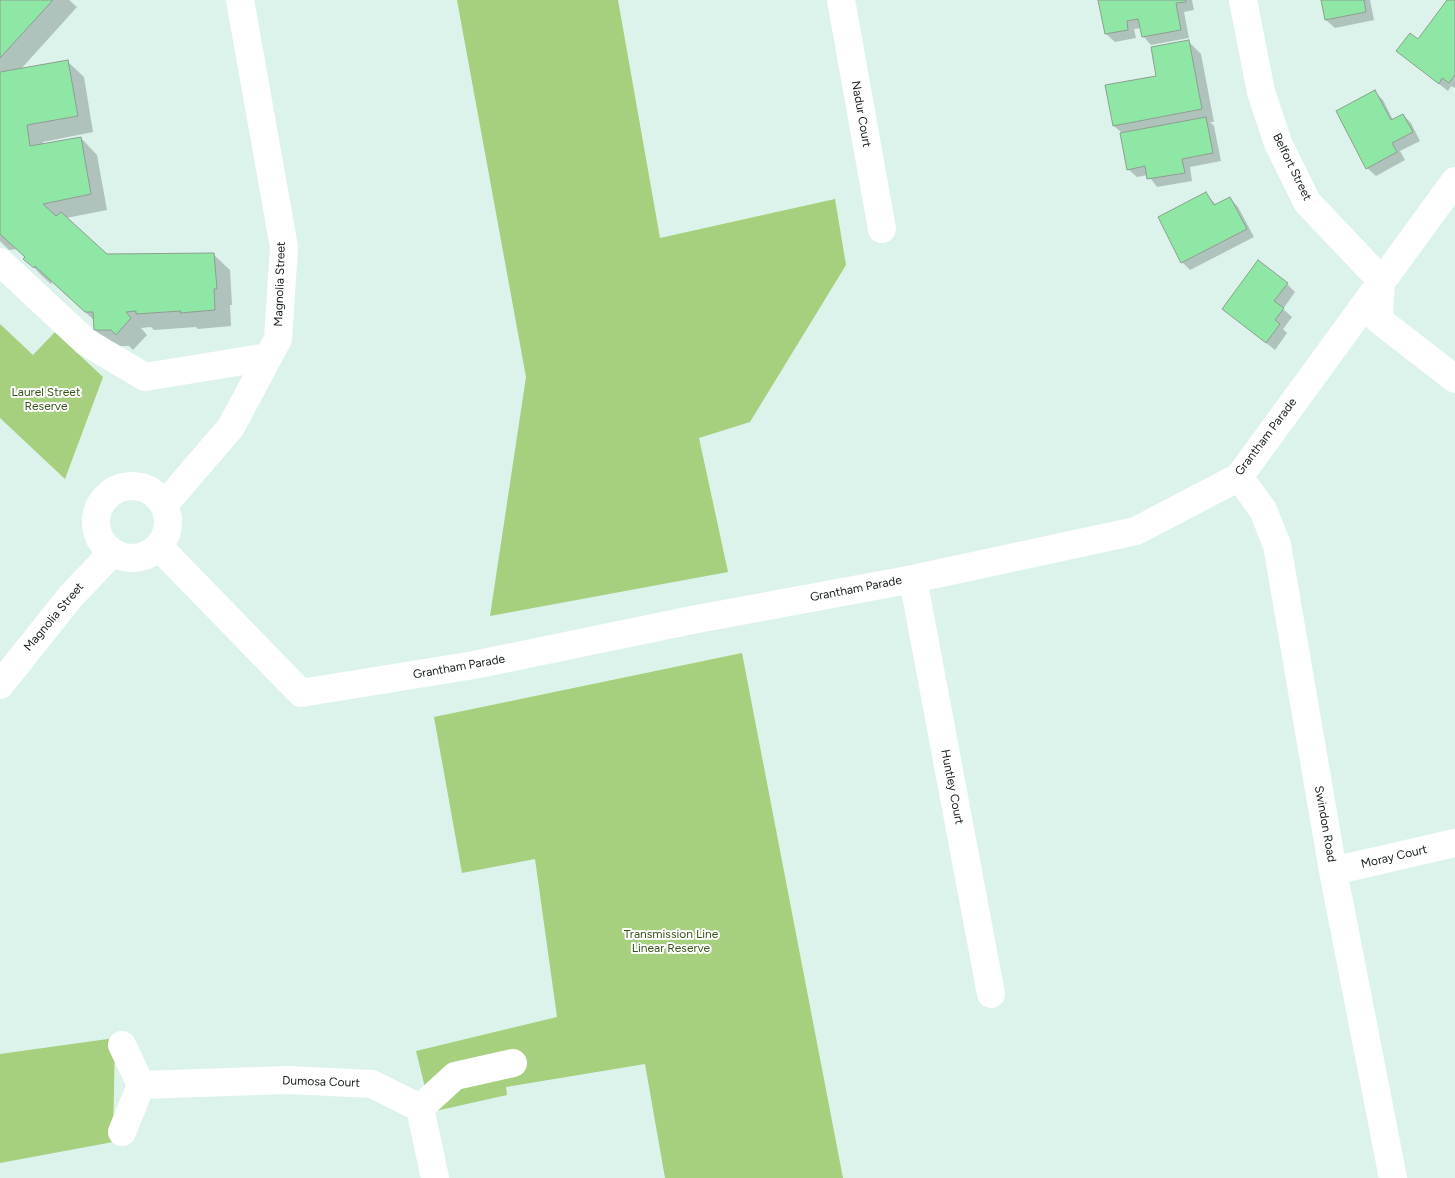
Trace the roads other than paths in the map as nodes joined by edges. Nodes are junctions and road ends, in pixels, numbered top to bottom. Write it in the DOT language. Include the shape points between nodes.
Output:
graph roads {
  1 [pos="240,0"];
  2 [pos="841,0"];
  3 [pos="1243,0"];
  4 [pos="1455,181"];
  5 [pos="882,229"];
  6 [pos="0,262"];
  7 [pos="1381,280"];
  8 [pos="268,357"];
  9 [pos="1455,379"];
  10 [pos="1239,477"];
  11 [pos="164,505"];
  12 [pos="159,547"];
  13 [pos="112,553"];
  14 [pos="913,579"];
  15 [pos="0,685"];
  16 [pos="1455,843"];
  17 [pos="1333,871"];
  18 [pos="991,994"];
  19 [pos="122,1045"];
  20 [pos="513,1063"];
  21 [pos="141,1085"];
  22 [pos="420,1108"];
  23 [pos="122,1132"];
  24 [pos="435,1178"];
  25 [pos="1393,1178"];
  1 -- 8 [label="street, Magnolia Street" via="284,247 278,338"];
  2 -- 5 [label="street, Nadur Court"];
  3 -- 7 [label="street, Belfort Street" via="1261,92 1278,143 1308,202"];
  4 -- 7 [label="street, Grantham Parade"];
  6 -- 8 [label="street" via="86,342 145,377"];
  7 -- 9 [label="street" via="1379,320"];
  7 -- 10 [label="street, Grantham Parade"];
  8 -- 11 [label="street, Magnolia Street" via="231,428"];
  10 -- 14 [label="street, Grantham Parade" via="1136,531"];
  10 -- 17 [label="street, Swindon Road" via="1263,510 1277,545"];
  11 -- 12 [label="street" via="168,530"];
  11 -- 13 [label="street" via="152,491 140,487 128,486 105,497 95,520 102,545"];
  12 -- 13 [label="street" via="137,559 124,559"];
  12 -- 14 [label="street, Grantham Parade" via="301,693 474,666 683,622"];
  13 -- 15 [label="street, Magnolia Street" via="71,596"];
  14 -- 18 [label="street, Huntley Court"];
  16 -- 17 [label="street, Moray Court"];
  17 -- 25 [label="street, Swindon Road"];
  19 -- 21 [label="street"];
  20 -- 22 [label="street" via="455,1076"];
  21 -- 22 [label="street, Dumosa Court" via="288,1080 372,1084"];
  21 -- 23 [label="street"];
  22 -- 24 [label="street"];
}
